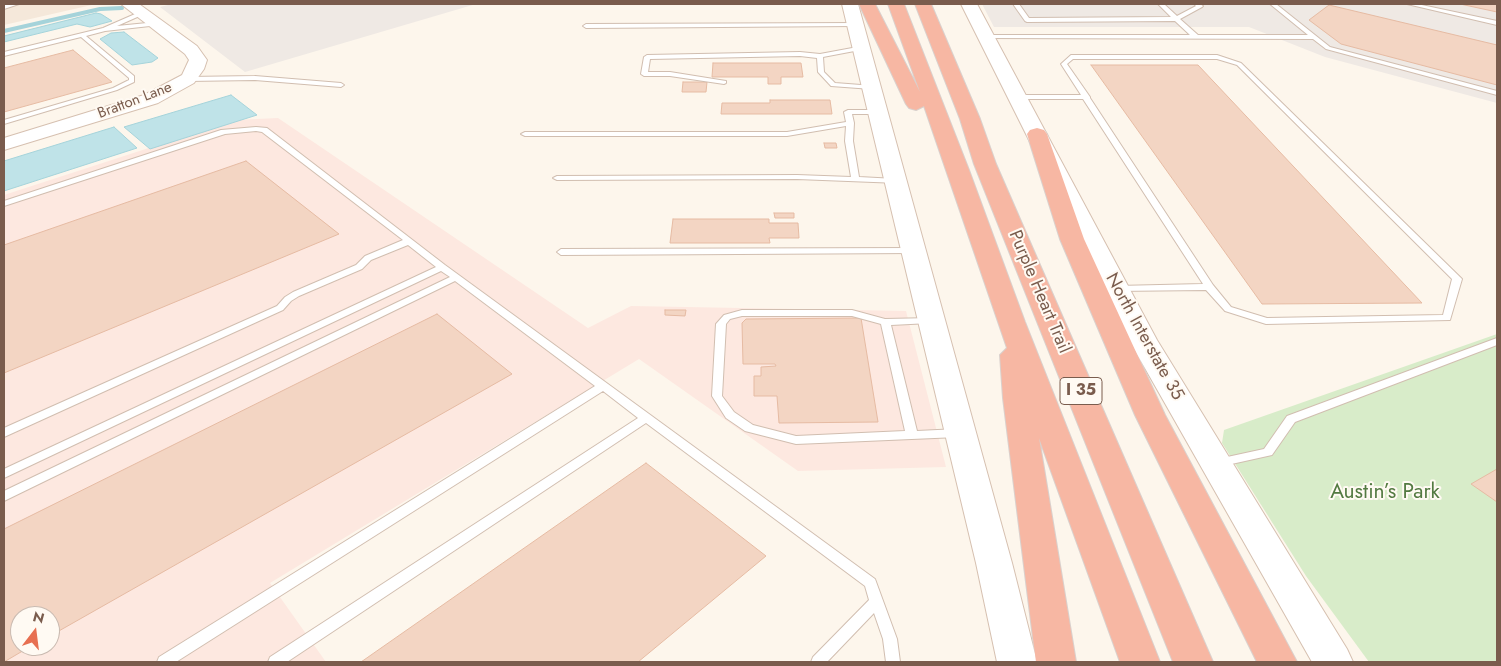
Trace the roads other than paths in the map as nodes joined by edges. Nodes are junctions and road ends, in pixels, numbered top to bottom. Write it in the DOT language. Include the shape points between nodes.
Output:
graph roads {
  1 [pos="13,4"];
  2 [pos="850,4"];
  3 [pos="867,4"];
  4 [pos="896,4"];
  5 [pos="923,4"];
  6 [pos="968,4"];
  7 [pos="1016,4"];
  8 [pos="1161,4"];
  9 [pos="1198,4"];
  10 [pos="1273,4"];
  11 [pos="1410,4"];
  12 [pos="4,6"];
  13 [pos="136,8"];
  14 [pos="1176,19"];
  15 [pos="1497,23"];
  16 [pos="157,24"];
  17 [pos="856,24"];
  18 [pos="586,26"];
  19 [pos="105,29"];
  20 [pos="82,35"];
  21 [pos="986,37"];
  22 [pos="1196,37"];
  23 [pos="1314,37"];
  24 [pos="862,48"];
  25 [pos="4,54"];
  26 [pos="820,56"];
  27 [pos="188,78"];
  28 [pos="724,82"];
  29 [pos="341,85"];
  30 [pos="872,87"];
  31 [pos="1497,93"];
  32 [pos="1017,97"];
  33 [pos="1087,97"];
  34 [pos="879,112"];
  35 [pos="4,122"];
  36 [pos="850,123"];
  37 [pos="525,134"];
  38 [pos="1036,134"];
  39 [pos="4,144"];
  40 [pos="958,170"];
  41 [pos="557,178"];
  42 [pos="855,180"];
  43 [pos="896,181"];
  44 [pos="4,204"];
  45 [pos="409,241"];
  46 [pos="914,251"];
  47 [pos="562,252"];
  48 [pos="442,268"];
  49 [pos="457,277"];
  50 [pos="1209,286"];
  51 [pos="1117,288"];
  52 [pos="931,320"];
  53 [pos="885,322"];
  54 [pos="1011,322"];
  55 [pos="1497,340"];
  56 [pos="603,386"];
  57 [pos="646,418"];
  58 [pos="960,432"];
  59 [pos="4,433"];
  60 [pos="912,435"];
  61 [pos="1215,464"];
  62 [pos="4,474"];
  63 [pos="4,496"];
  64 [pos="876,602"];
  65 [pos="164,662"];
  66 [pos="275,662"];
  67 [pos="818,662"];
  68 [pos="893,662"];
  69 [pos="1017,662"];
  70 [pos="1056,662"];
  71 [pos="1140,662"];
  72 [pos="1193,662"];
  73 [pos="1277,662"];
  74 [pos="1333,662"];
  1 -- 12 [label="street"];
  2 -- 17 [label="main road"];
  3 -- 40 [label="highway" via="930,132"];
  4 -- 40 [label="highway, Purple Heart Trail / I 35"];
  5 -- 72 [label="highway, Purple Heart Trail / I 35" via="989,173"];
  6 -- 21 [label="main road, North Interstate 35"];
  7 -- 14 [label="lane" via="1027,20"];
  8 -- 14 [label="lane"];
  9 -- 14 [label="lane" via="1200,6"];
  10 -- 23 [label="lane"];
  11 -- 15 [label="lane"];
  13 -- 16 [label="main road, Bratton Lane"];
  13 -- 19 [label="lane"];
  14 -- 22 [label="lane"];
  16 -- 19 [label="lane"];
  16 -- 27 [label="main road, Bratton Lane" via="184,44 198,60"];
  17 -- 18 [label="lane"];
  17 -- 24 [label="main road"];
  19 -- 20 [label="lane"];
  20 -- 25 [label="lane"];
  20 -- 35 [label="lane" via="132,77 132,81"];
  21 -- 22 [label="lane"];
  21 -- 32 [label="main road, North Interstate 35"];
  22 -- 23 [label="lane"];
  23 -- 31 [label="lane" via="1328,48"];
  24 -- 26 [label="lane"];
  24 -- 30 [label="main road"];
  26 -- 28 [label="lane" via="647,56 644,74 670,74"];
  26 -- 30 [label="lane" via="821,72 833,85"];
  27 -- 29 [label="lane" via="255,78"];
  27 -- 39 [label="main road, Bratton Lane" via="151,98"];
  30 -- 34 [label="main road"];
  32 -- 33 [label="lane"];
  32 -- 38 [label="main road, North Interstate 35"];
  33 -- 50 [label="lane"];
  33 -- 50 [label="lane" via="1064,64 1071,58 1216,57 1239,64 1457,279 1447,318 1266,321 1228,309"];
  34 -- 36 [label="lane" via="848,112"];
  34 -- 43 [label="main road"];
  36 -- 37 [label="lane" via="787,134"];
  36 -- 42 [label="lane" via="849,141"];
  38 -- 51 [label="main road, North Interstate 35"];
  38 -- 73 [label="highway" via="1072,238 1150,415"];
  40 -- 54 [label="highway, Purple Heart Trail / I 35"];
  41 -- 42 [label="lane" via="797,177"];
  42 -- 43 [label="lane"];
  43 -- 46 [label="main road"];
  44 -- 45 [label="lane" via="224,132 256,128 264,130"];
  45 -- 48 [label="lane"];
  45 -- 59 [label="lane" via="296,294 280,308"];
  46 -- 47 [label="lane"];
  46 -- 52 [label="main road"];
  48 -- 49 [label="lane"];
  48 -- 62 [label="lane"];
  49 -- 56 [label="lane"];
  49 -- 63 [label="lane"];
  50 -- 51 [label="lane"];
  51 -- 61 [label="main road, North Interstate 35"];
  52 -- 53 [label="lane"];
  52 -- 58 [label="main road"];
  53 -- 60 [label="lane"];
  53 -- 60 [label="lane" via="852,313 742,313 727,317 721,324 717,396 730,415 750,428 796,440"];
  54 -- 70 [label="highway" via="1018,398"];
  54 -- 71 [label="highway, Purple Heart Trail / I 35"];
  55 -- 61 [label="lane" via="1291,419 1268,452"];
  56 -- 57 [label="lane"];
  56 -- 65 [label="lane"];
  57 -- 64 [label="lane" via="870,583"];
  57 -- 66 [label="lane"];
  58 -- 60 [label="lane"];
  58 -- 69 [label="main road"];
  61 -- 74 [label="main road, North Interstate 35"];
  64 -- 67 [label="lane"];
  64 -- 68 [label="lane" via="890,639"];
}
